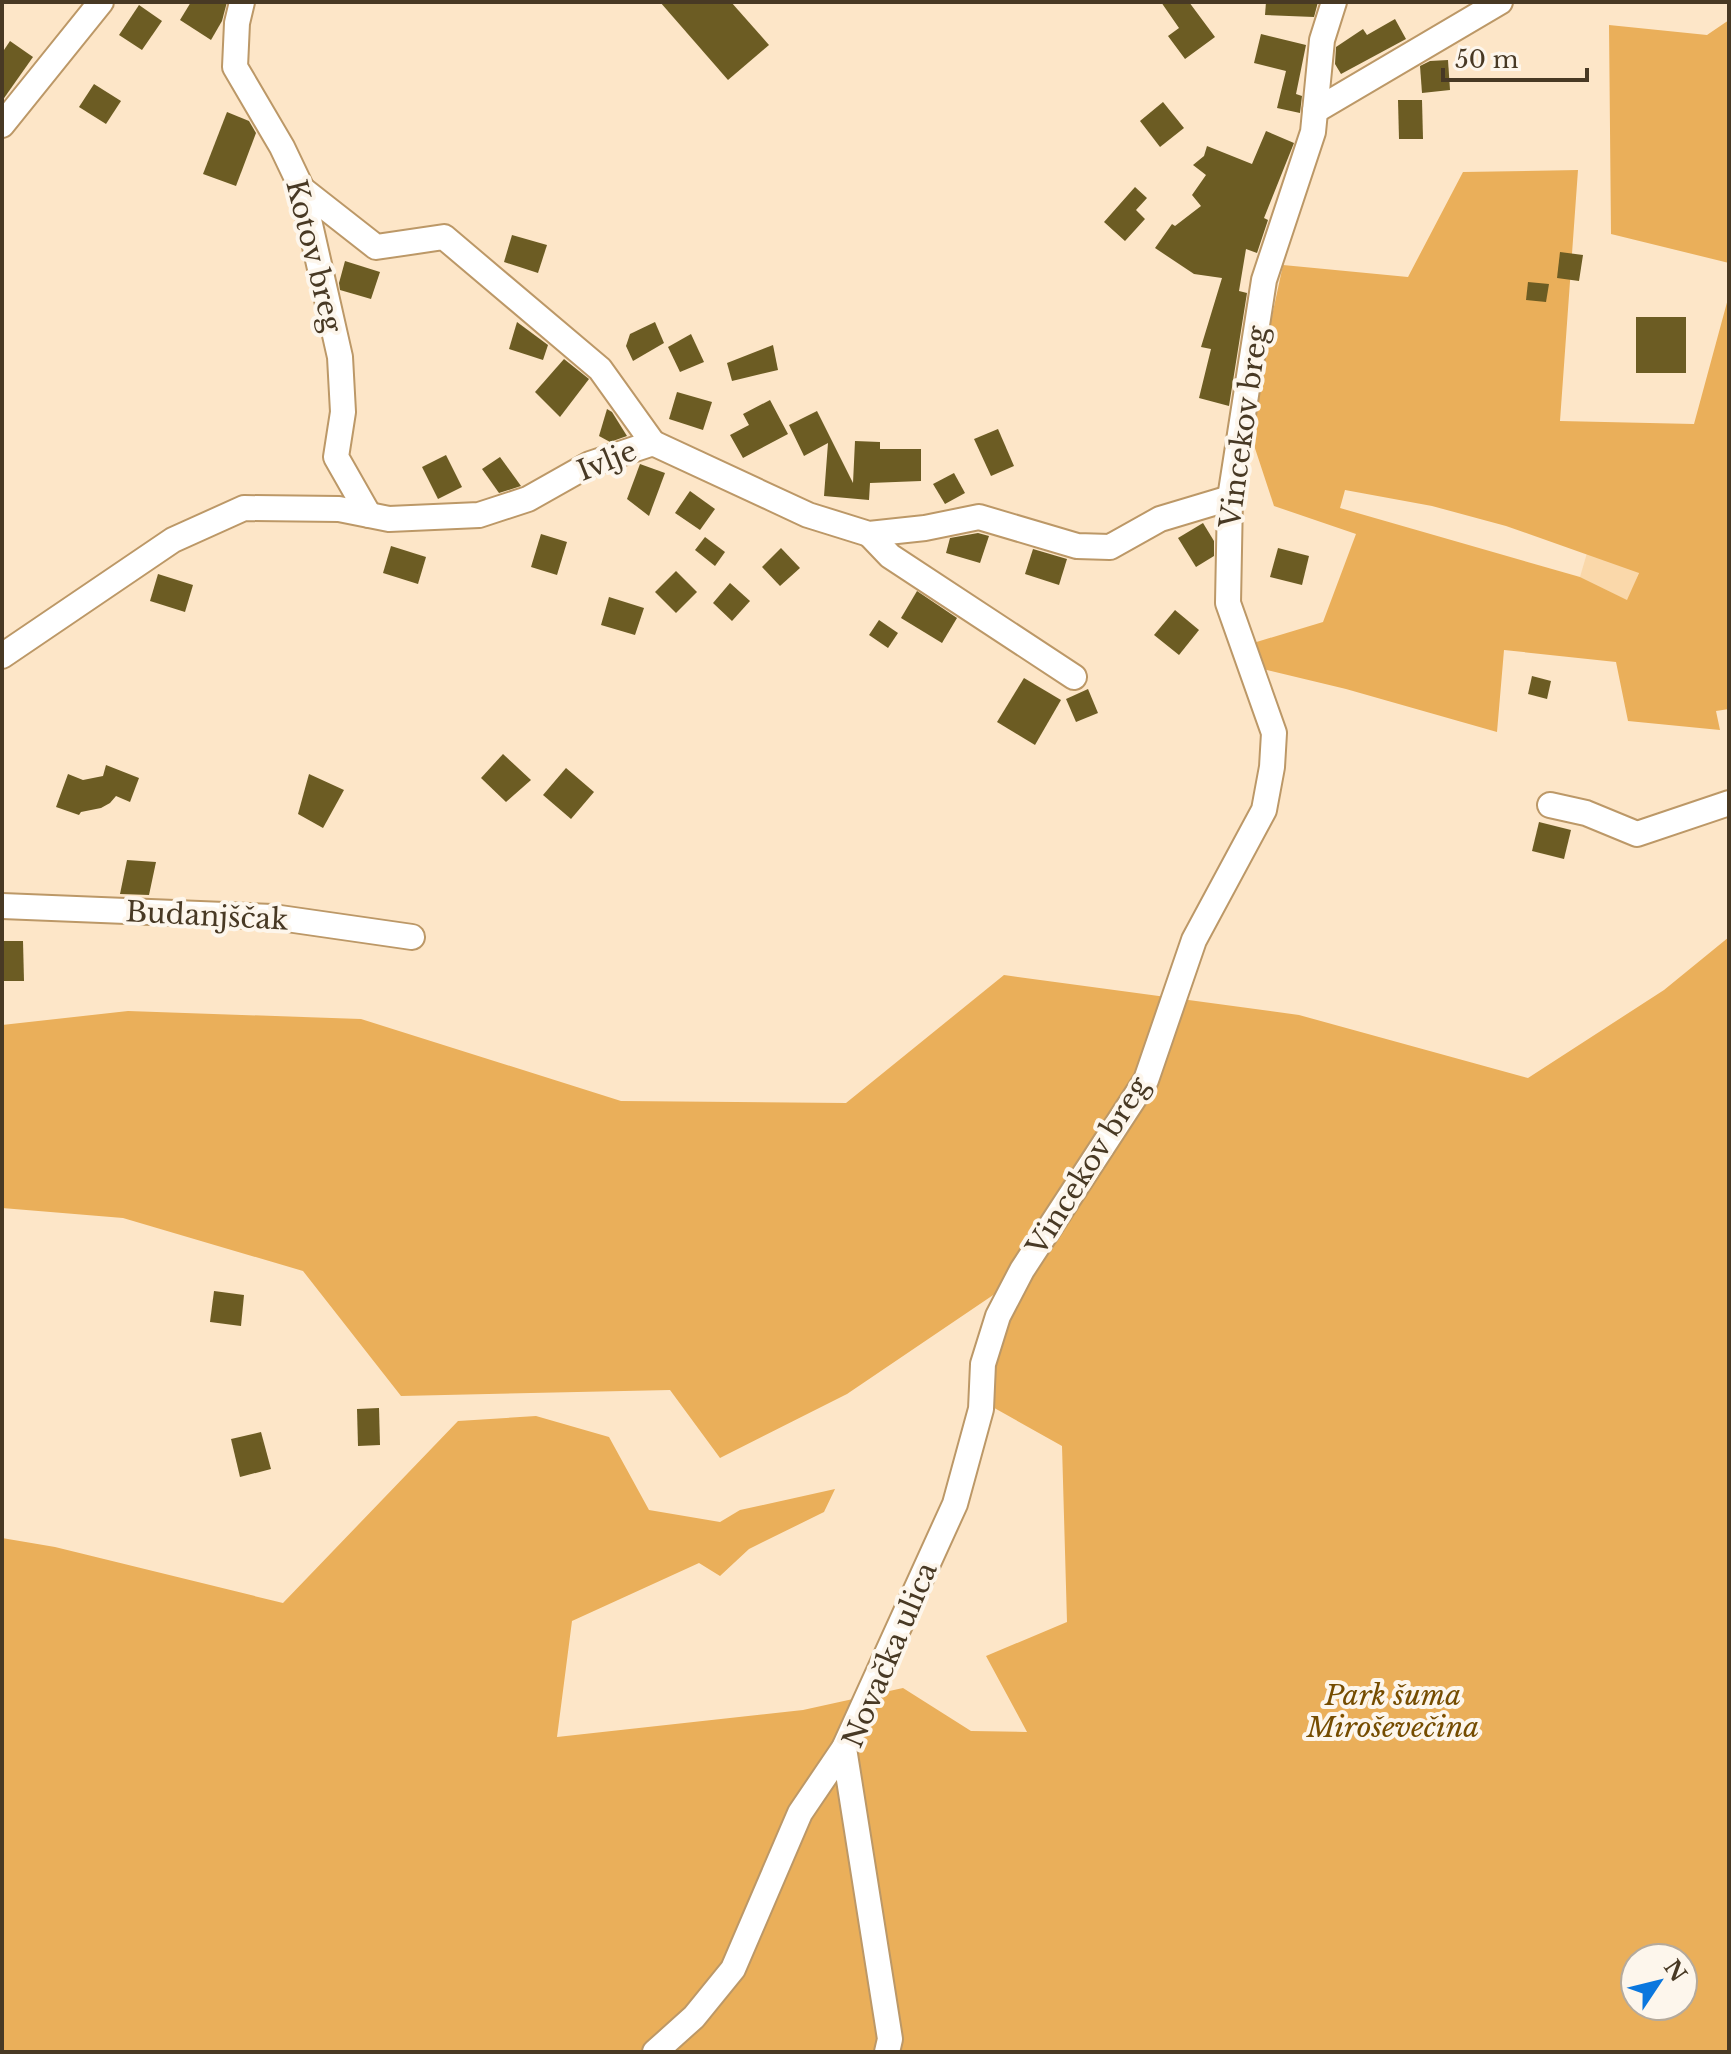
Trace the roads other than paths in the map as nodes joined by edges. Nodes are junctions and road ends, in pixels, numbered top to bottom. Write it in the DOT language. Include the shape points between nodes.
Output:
graph roads {
  1 [pos="101,2"];
  2 [pos="242,2"];
  3 [pos="1334,2"];
  4 [pos="1500,2"];
  5 [pos="1315,111"];
  6 [pos="2,125"];
  7 [pos="302,189"];
  8 [pos="653,443"];
  9 [pos="1230,498"];
  10 [pos="369,515"];
  11 [pos="869,534"];
  12 [pos="2,656"];
  13 [pos="1074,677"];
  14 [pos="1729,803"];
  15 [pos="1550,805"];
  16 [pos="2,906"];
  17 [pos="412,937"];
  18 [pos="1022,1270"];
  19 [pos="844,1748"];
  20 [pos="655,2052"];
  21 [pos="887,2052"];
  1 -- 6 [label="street"];
  2 -- 7 [label="street, Kotov breg" via="235,67"];
  3 -- 5 [label="street, Vincekov breg" via="1322,40"];
  4 -- 5 [label="street"];
  5 -- 9 [label="street, Vincekov breg" via="1313,132 1264,280"];
  7 -- 8 [label="street" via="376,247 444,237 600,369"];
  7 -- 10 [label="street, Kotov breg" via="340,357 343,412 336,457"];
  8 -- 10 [label="street, Ivlje" via="590,464 528,499 479,515"];
  8 -- 11 [label="street, Ivlje" via="808,515"];
  9 -- 11 [label="street, Ivlje" via="1160,519 1110,547 1077,546 979,517"];
  9 -- 18 [label="street, Vincekov breg" via="1228,603 1274,733 1264,810 1194,940 1146,1080"];
  10 -- 12 [label="street, Ivlje" via="339,509 244,508 173,540"];
  11 -- 13 [label="street" via="890,556"];
  14 -- 15 [label="street" via="1637,834"];
  16 -- 17 [label="street, Budanjščak" via="273,917"];
  18 -- 19 [label="street, Novačka ulica" via="998,1316 983,1364 981,1409 955,1504"];
  19 -- 20 [label="street" via="800,1813 733,1969 694,2017"];
  19 -- 21 [label="street, Novačka ulica" via="890,2039"];
}
